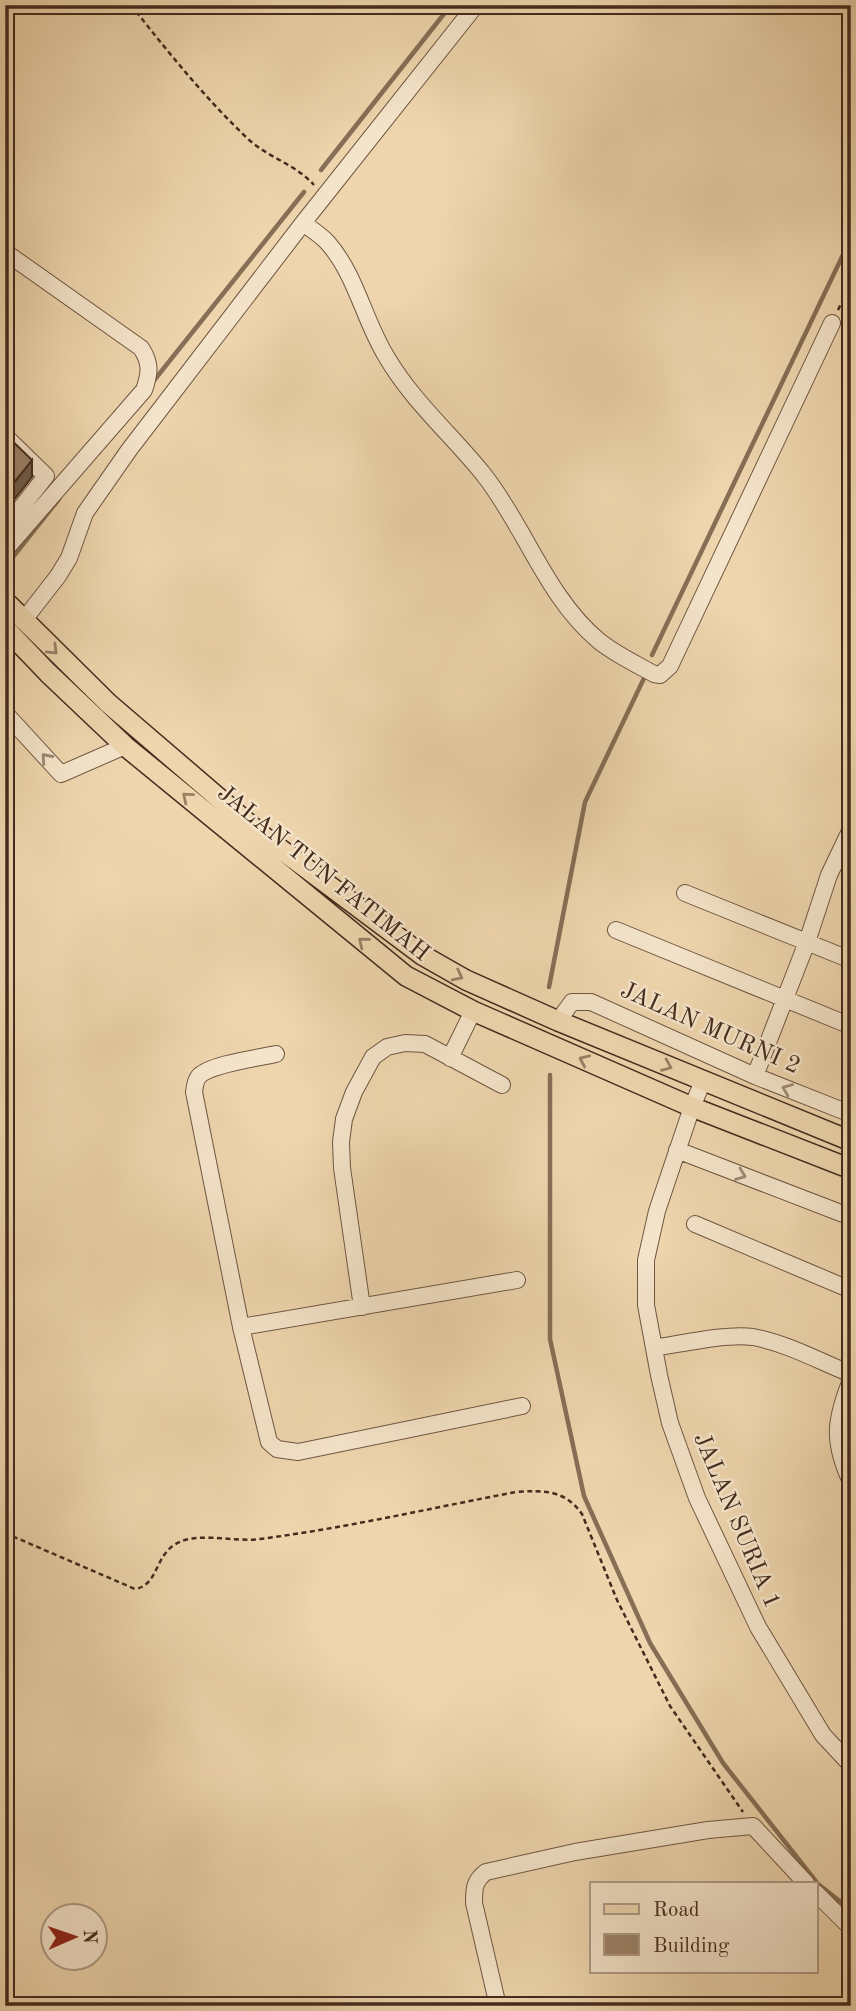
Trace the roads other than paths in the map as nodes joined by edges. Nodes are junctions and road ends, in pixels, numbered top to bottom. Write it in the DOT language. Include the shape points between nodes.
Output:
graph roads {
  1 [pos="476,5"];
  2 [pos="303,223"];
  3 [pos="5,251"];
  4 [pos="832,323"];
  5 [pos="5,436"];
  6 [pos="5,528"];
  7 [pos="5,550"];
  8 [pos="5,601"];
  9 [pos="14,624"];
  10 [pos="5,713"];
  11 [pos="125,746"];
  12 [pos="851,829"];
  13 [pos="685,893"];
  14 [pos="616,930"];
  15 [pos="807,942"];
  16 [pos="851,960"];
  17 [pos="786,999"];
  18 [pos="473,1011"];
  19 [pos="558,1021"];
  20 [pos="851,1026"];
  21 [pos="276,1054"];
  22 [pos="450,1058"];
  23 [pos="755,1076"];
  24 [pos="703,1081"];
  25 [pos="502,1085"];
  26 [pos="692,1107"];
  27 [pos="851,1114"];
  28 [pos="851,1141"];
  29 [pos="677,1150"];
  30 [pos="851,1169"];
  31 [pos="851,1217"];
  32 [pos="695,1224"];
  33 [pos="517,1279"];
  34 [pos="851,1290"];
  35 [pos="362,1307"];
  36 [pos="241,1327"];
  37 [pos="654,1348"];
  38 [pos="851,1374"];
  39 [pos="851,1380"];
  40 [pos="522,1406"];
  41 [pos="851,1482"];
  42 [pos="851,1765"];
  43 [pos="805,1882"];
  44 [pos="818,1896"];
  45 [pos="851,1928"];
  46 [pos="498,2006"];
  1 -- 2 [label="street"];
  2 -- 4 [label="street" via="337,255 397,374 491,484 560,596 600,641 660,676 670,666"];
  2 -- 9 [label="street" via="129,450 85,513 58,576"];
  3 -- 7 [label="street" via="141,348 149,359 149,375 144,390"];
  5 -- 6 [label="street" via="46,476"];
  8 -- 9 [label="main road, JALAN TUN FATIMAH"];
  9 -- 11 [label="main road, JALAN TUN FATIMAH" via="48,673"];
  9 -- 19 [label="main road, JALAN TUN FATIMAH, one-way" via="262,836 402,941 466,980"];
  11 -- 10 [label="street, one-way" via="61,774"];
  18 -- 11 [label="main road, JALAN TUN FATIMAH, one-way" via="387,961"];
  12 -- 15 [label="street" via="829,875"];
  13 -- 15 [label="street"];
  14 -- 17 [label="street"];
  15 -- 16 [label="street"];
  15 -- 17 [label="street"];
  17 -- 20 [label="street"];
  17 -- 23 [label="street"];
  18 -- 22 [label="street"];
  26 -- 18 [label="main road, JALAN TUN FATIMAH, one-way"];
  19 -- 23 [label="street, JALAN MURNI 2" via="572,1002 591,1002"];
  19 -- 24 [label="main road, JALAN TUN FATIMAH, one-way"];
  21 -- 36 [label="street" via="211,1069 195,1082"];
  22 -- 25 [label="street"];
  22 -- 35 [label="street" via="425,1044 387,1046 373,1057 344,1119 344,1180"];
  27 -- 23 [label="street, JALAN MURNI 2, one-way"];
  24 -- 26 [label="street, JALAN SURIA 1"];
  24 -- 28 [label="main road, JALAN TUN FATIMAH"];
  26 -- 29 [label="street, JALAN SURIA 1"];
  26 -- 30 [label="main road, JALAN TUN FATIMAH"];
  29 -- 31 [label="street, one-way"];
  29 -- 37 [label="street, JALAN SURIA 1" via="646,1260 646,1305"];
  32 -- 34 [label="street"];
  33 -- 35 [label="street"];
  35 -- 36 [label="street"];
  36 -- 40 [label="street" via="265,1432 277,1449 299,1451"];
  37 -- 38 [label="street" via="750,1336"];
  37 -- 42 [label="street, JALAN SURIA 1" via="670,1423 697,1498 758,1627 823,1735"];
  39 -- 41 [label="street" via="839,1409 836,1440"];
  43 -- 46 [label="street" via="753,1826 575,1852 486,1872 478,1878 474,1903"];
  44 -- 45 [label="street"];
}
